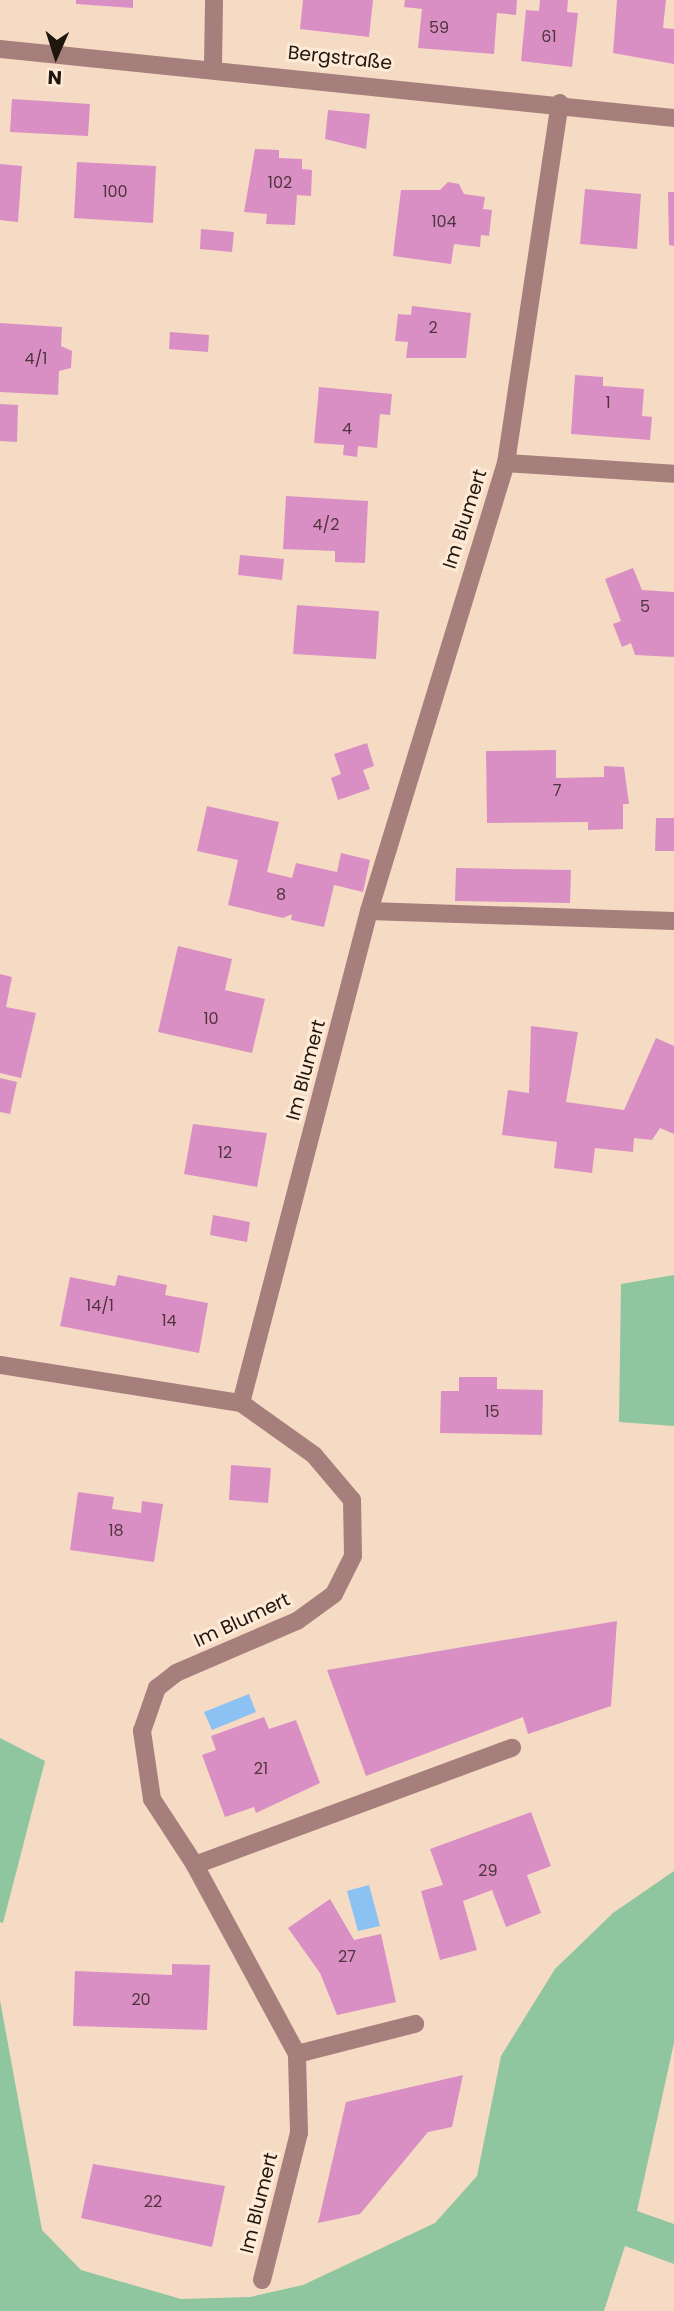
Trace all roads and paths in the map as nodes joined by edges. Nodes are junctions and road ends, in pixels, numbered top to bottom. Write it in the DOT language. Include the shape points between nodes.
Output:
graph roads {
  1 [pos="214,0"];
  2 [pos="0,49"];
  3 [pos="213,66"];
  4 [pos="560,103"];
  5 [pos="674,118"];
  6 [pos="506,463"];
  7 [pos="674,474"];
  8 [pos="369,911"];
  9 [pos="674,921"];
  10 [pos="0,1365"];
  11 [pos="241,1403"];
  12 [pos="512,1748"];
  13 [pos="195,1865"];
  14 [pos="415,2024"];
  15 [pos="297,2054"];
  16 [pos="262,2280"];
  1 -- 3 [label="street"];
  2 -- 3 [label="street, Bergstraße"];
  3 -- 4 [label="street, Bergstraße"];
  4 -- 5 [label="street, Bergstraße"];
  4 -- 6 [label="street, Im Blumert"];
  6 -- 7 [label="street, Im Blumert"];
  6 -- 8 [label="street, Im Blumert"];
  8 -- 9 [label="street"];
  8 -- 11 [label="street, Im Blumert"];
  10 -- 11 [label="street, Im Blumert"];
  11 -- 13 [label="street, Im Blumert" via="313,1455 352,1500 353,1556 334,1594 297,1621 176,1674 147,1707 142,1731 152,1799"];
  12 -- 13 [label="street"];
  13 -- 15 [label="street, Im Blumert"];
  14 -- 15 [label="street"];
  15 -- 16 [label="street, Im Blumert" via="299,2133"];
}
